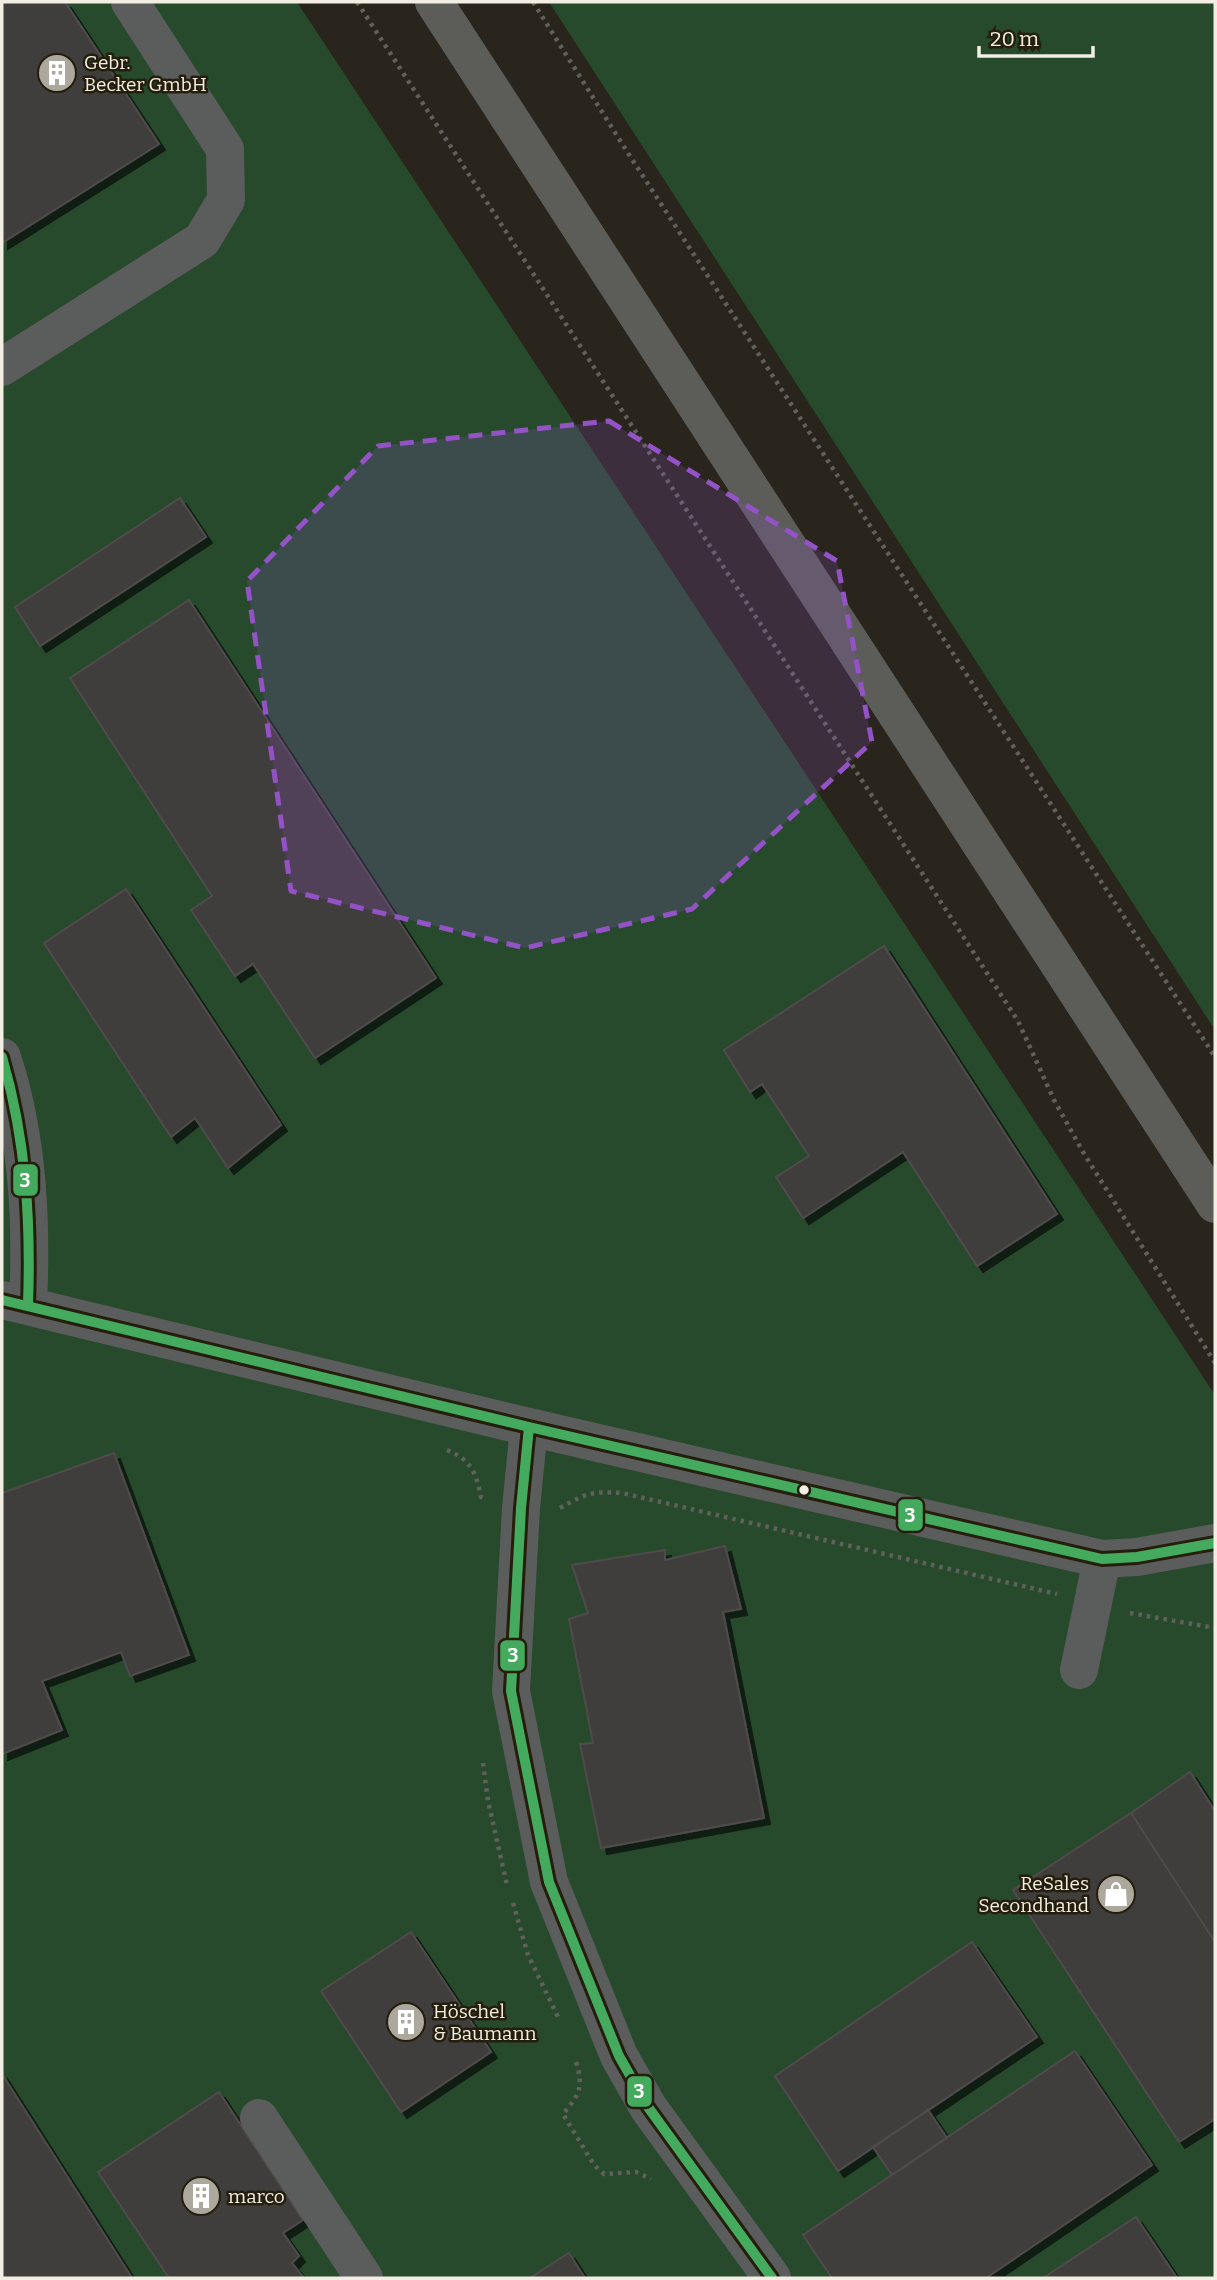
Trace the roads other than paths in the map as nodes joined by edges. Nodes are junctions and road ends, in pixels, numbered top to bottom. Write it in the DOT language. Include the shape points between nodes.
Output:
graph roads {
  1 [pos="130,2"];
  2 [pos="434,2"];
  3 [pos="2,367"];
  4 [pos="2,1057"];
  5 [pos="1215,1204"];
  6 [pos="15,1302"];
  7 [pos="529,1427"];
  8 [pos="1209,1538"];
  9 [pos="1102,1559"];
  10 [pos="1079,1670"];
  11 [pos="260,2118"];
  12 [pos="364,2278"];
  13 [pos="772,2278"];
  1 -- 3 [label="street" via="225,149 226,200 202,240"];
  2 -- 5 [label="main road"];
  4 -- 6 [label="street" via="28,1182 31,1245"];
  6 -- 7 [label="street"];
  7 -- 9 [label="street"];
  7 -- 13 [label="street" via="511,1691 549,1882 619,2056 648,2107"];
  8 -- 9 [label="street" via="1137,1557"];
  9 -- 10 [label="street"];
  11 -- 12 [label="street"];
}
